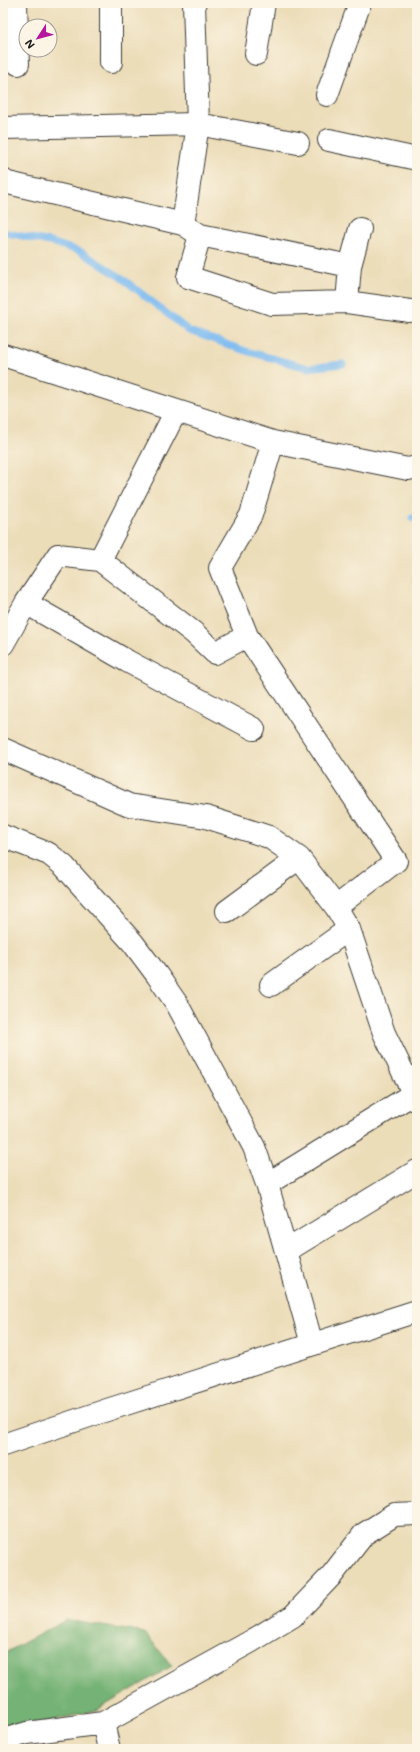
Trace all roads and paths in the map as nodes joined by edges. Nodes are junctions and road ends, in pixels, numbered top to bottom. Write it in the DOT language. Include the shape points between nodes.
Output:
graph roads {
  1 [pos="16,3"];
  2 [pos="111,3"];
  3 [pos="194,3"];
  4 [pos="264,3"];
  5 [pos="360,3"];
  6 [pos="256,54"];
  7 [pos="111,62"];
  8 [pos="18,64"];
  9 [pos="327,95"];
  10 [pos="198,124"];
  11 [pos="3,128"];
  12 [pos="329,140"];
  13 [pos="298,143"];
  14 [pos="417,159"];
  15 [pos="3,180"];
  16 [pos="360,229"];
  17 [pos="192,230"];
  18 [pos="350,266"];
  19 [pos="347,302"];
  20 [pos="410,312"];
  21 [pos="3,355"];
  22 [pos="176,411"];
  23 [pos="273,442"];
  24 [pos="417,467"];
  25 [pos="100,560"];
  26 [pos="26,603"];
  27 [pos="247,636"];
  28 [pos="3,644"];
  29 [pos="254,729"];
  30 [pos="3,749"];
  31 [pos="3,836"];
  32 [pos="299,858"];
  33 [pos="336,907"];
  34 [pos="227,911"];
  35 [pos="349,929"];
  36 [pos="271,985"];
  37 [pos="415,1097"];
  38 [pos="417,1171"];
  39 [pos="267,1184"];
  40 [pos="286,1251"];
  41 [pos="417,1311"];
  42 [pos="312,1344"];
  43 [pos="3,1445"];
  44 [pos="417,1514"];
  45 [pos="103,1723"];
  46 [pos="3,1740"];
  47 [pos="109,1749"];
  1 -- 8 [label="street"];
  2 -- 7 [label="street"];
  3 -- 10 [label="street"];
  4 -- 6 [label="street"];
  5 -- 9 [label="street"];
  10 -- 11 [label="street"];
  10 -- 13 [label="street"];
  10 -- 17 [label="street"];
  12 -- 14 [label="street"];
  15 -- 17 [label="street"];
  16 -- 18 [label="street"];
  17 -- 18 [label="street"];
  17 -- 19 [label="street" via="188,277 272,304"];
  18 -- 19 [label="street"];
  19 -- 20 [label="street"];
  21 -- 22 [label="street"];
  22 -- 23 [label="street"];
  22 -- 25 [label="street"];
  23 -- 24 [label="street" via="408,470"];
  23 -- 27 [label="street" via="251,515 220,568"];
  25 -- 26 [label="street" via="58,555"];
  25 -- 27 [label="street" via="194,633 215,653"];
  26 -- 28 [label="street"];
  26 -- 29 [label="street" via="128,662"];
  27 -- 33 [label="street" via="396,860"];
  30 -- 32 [label="street" via="129,806 206,817 269,837"];
  31 -- 39 [label="street" via="49,854 64,866 133,943 177,1004 254,1146"];
  32 -- 33 [label="street"];
  32 -- 34 [label="street"];
  33 -- 35 [label="street"];
  35 -- 36 [label="street"];
  35 -- 37 [label="street" via="384,1033"];
  37 -- 39 [label="street"];
  38 -- 40 [label="street"];
  39 -- 40 [label="street"];
  40 -- 42 [label="street"];
  41 -- 42 [label="street"];
  42 -- 43 [label="street"];
  44 -- 45 [label="street" via="394,1515 364,1534 332,1575 293,1616"];
  45 -- 46 [label="street" via="28,1733"];
  45 -- 47 [label="street"];
}
